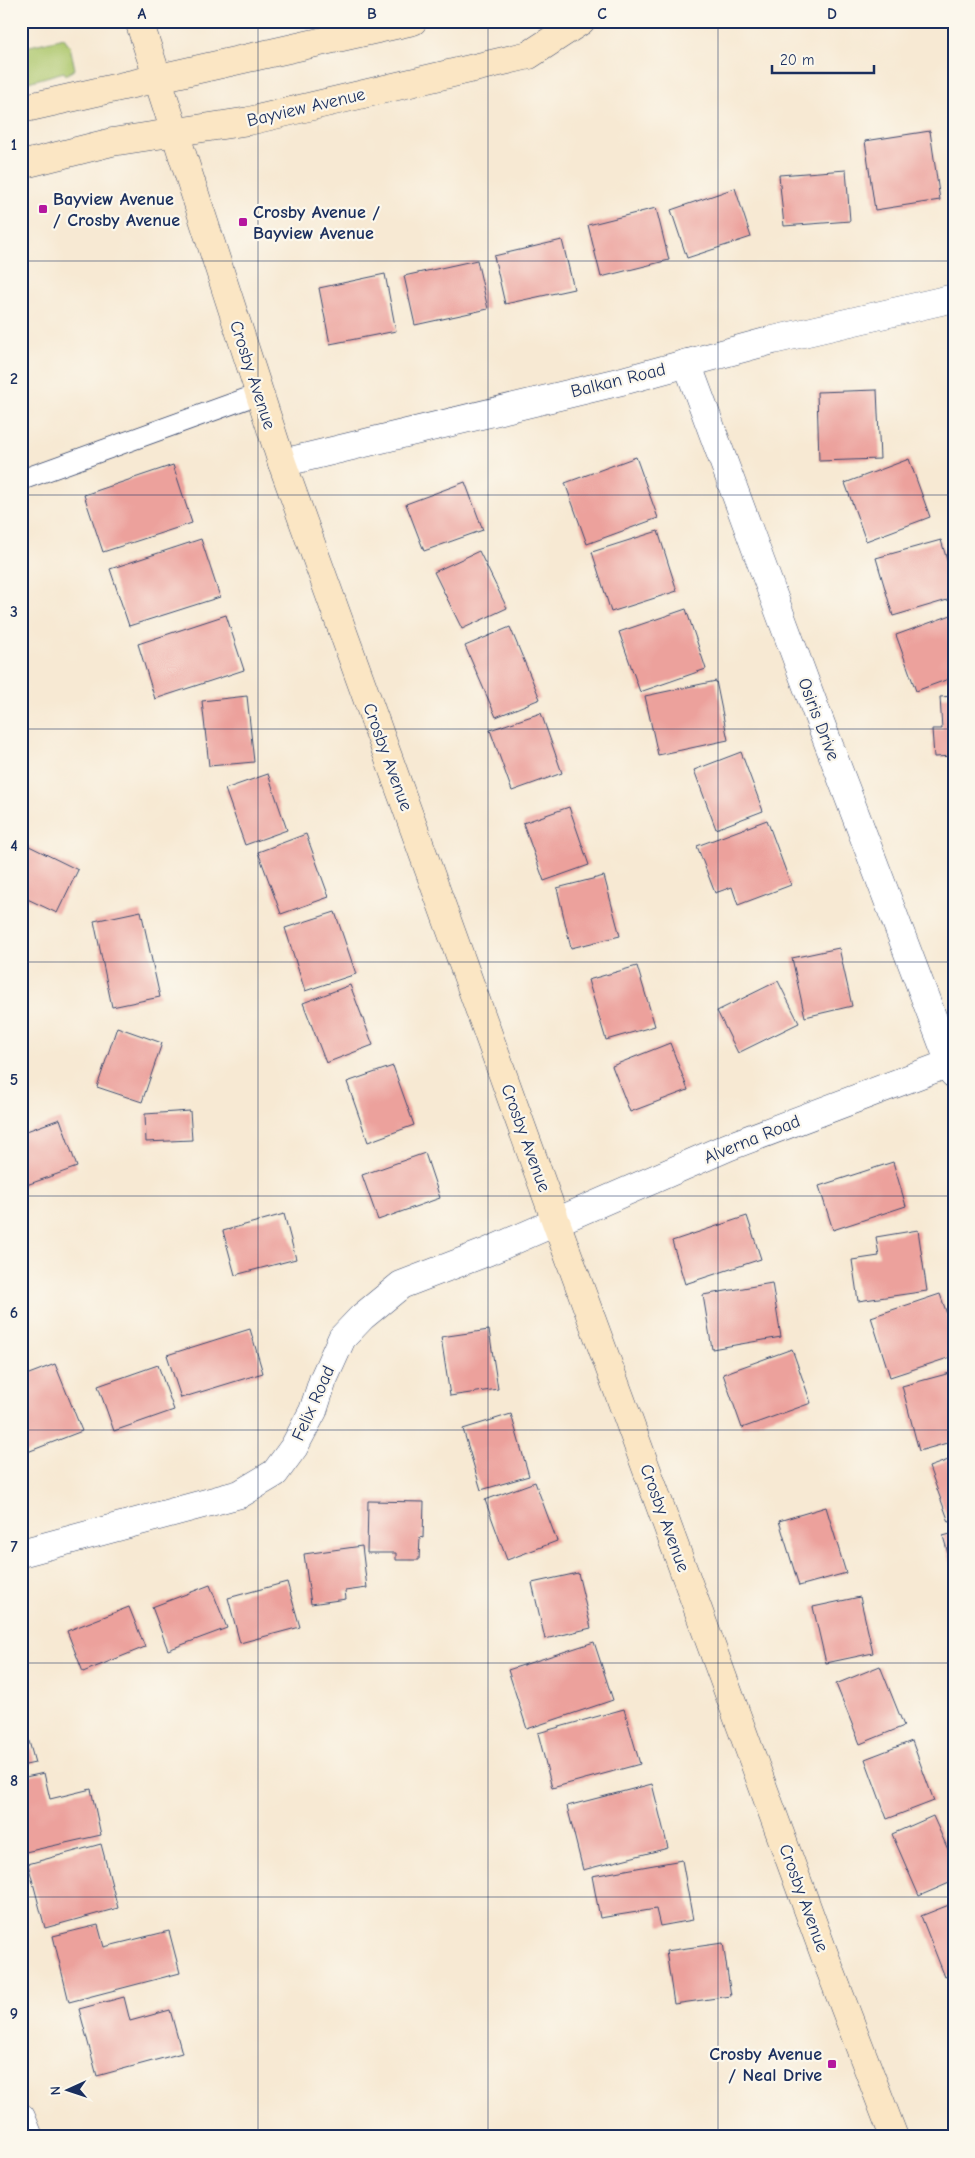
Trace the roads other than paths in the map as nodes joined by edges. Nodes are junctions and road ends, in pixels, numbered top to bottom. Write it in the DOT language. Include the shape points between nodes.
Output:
graph roads {
  1 [pos="139,21"];
  2 [pos="413,21"];
  3 [pos="581,21"];
  4 [pos="158,77"];
  5 [pos="21,109"];
  6 [pos="174,133"];
  7 [pos="21,165"];
  8 [pos="954,298"];
  9 [pos="687,363"];
  10 [pos="260,394"];
  11 [pos="282,463"];
  12 [pos="21,480"];
  13 [pos="952,1068"];
  14 [pos="556,1222"];
  15 [pos="21,1553"];
  16 [pos="21,2117"];
  17 [pos="893,2136"];
  18 [pos="29,2137"];
  1 -- 4 [label="street, Crosby Avenue"];
  2 -- 4 [label="street"];
  3 -- 6 [label="street, Bayview Avenue" via="529,55 249,121"];
  4 -- 5 [label="street"];
  4 -- 6 [label="street, Crosby Avenue"];
  6 -- 7 [label="street, Bayview Avenue" via="112,142"];
  6 -- 10 [label="street, Crosby Avenue"];
  8 -- 9 [label="street, Balkan Road"];
  9 -- 11 [label="street, Balkan Road"];
  9 -- 13 [label="street, Osiris Drive"];
  10 -- 11 [label="street, Crosby Avenue"];
  10 -- 12 [label="lane"];
  11 -- 14 [label="street, Crosby Avenue"];
  13 -- 14 [label="street, Alverna Road" via="728,1147"];
  14 -- 15 [label="street, Felix Road" via="401,1285 362,1317 342,1338 313,1411 294,1447 275,1473 254,1486 240,1494"];
  14 -- 17 [label="street, Crosby Avenue"];
  16 -- 18 [label="street"];
}
